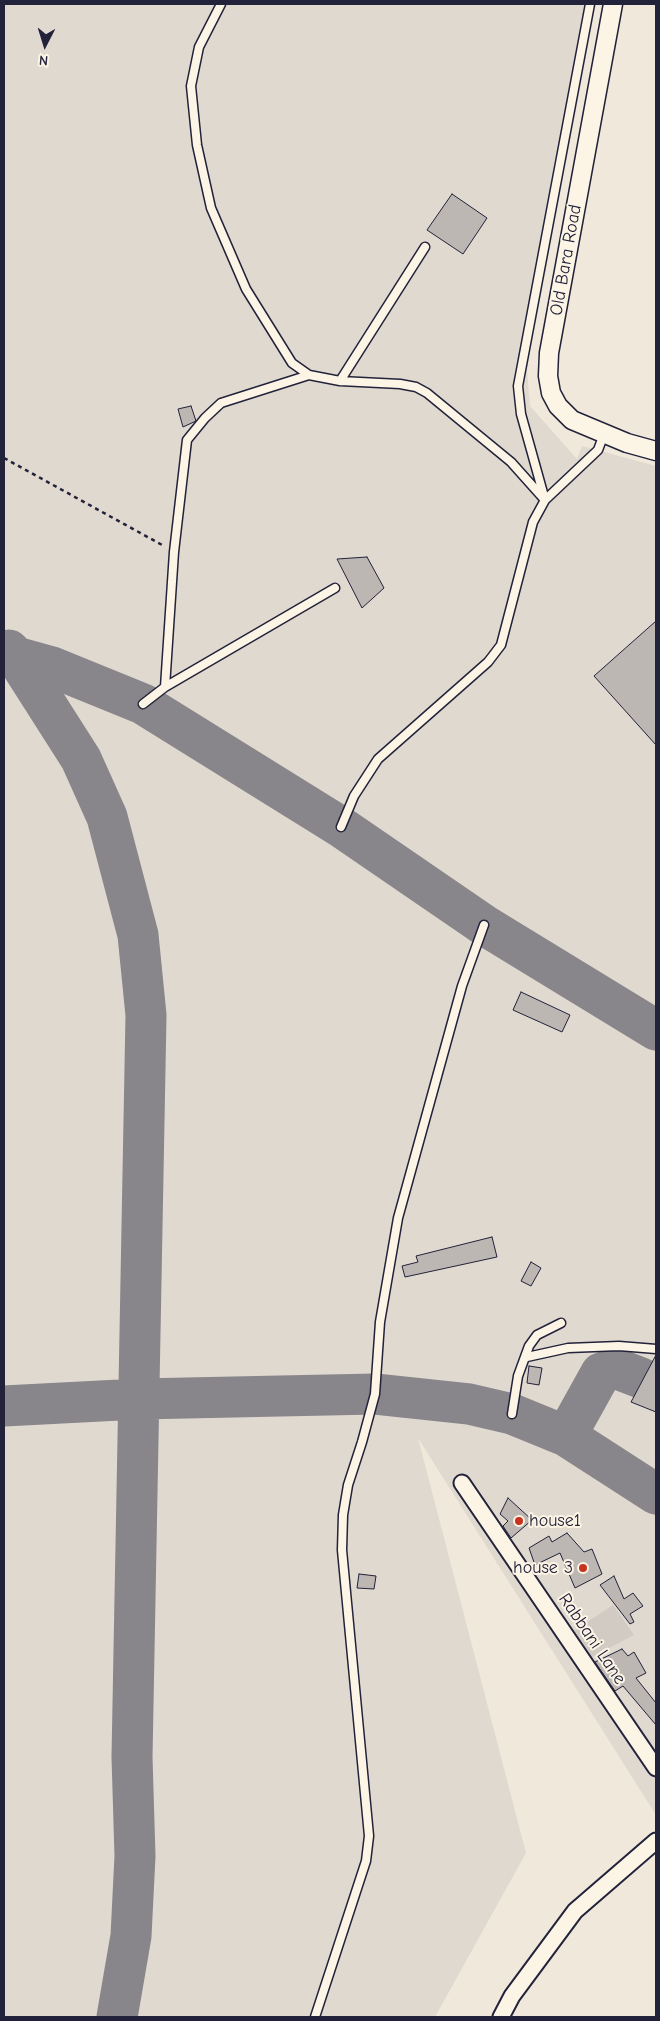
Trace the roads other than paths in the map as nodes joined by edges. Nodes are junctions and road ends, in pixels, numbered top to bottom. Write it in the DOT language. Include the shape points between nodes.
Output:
graph roads {
  1 [pos="221,4"];
  2 [pos="590,4"];
  3 [pos="613,4"];
  4 [pos="425,247"];
  5 [pos="309,375"];
  6 [pos="340,381"];
  7 [pos="604,434"];
  8 [pos="656,451"];
  9 [pos="544,500"];
  10 [pos="335,588"];
  11 [pos="165,687"];
  12 [pos="142,704"];
  13 [pos="341,827"];
  14 [pos="484,925"];
  15 [pos="561,1323"];
  16 [pos="656,1349"];
  17 [pos="527,1357"];
  18 [pos="512,1414"];
  19 [pos="462,1483"];
  20 [pos="656,1768"];
  21 [pos="656,1841"];
  22 [pos="315,2017"];
  23 [pos="501,2017"];
  1 -- 5 [label="lane" via="199,47 191,86 197,145 212,208 246,289 292,364"];
  2 -- 9 [label="lane" via="518,386 521,414"];
  3 -- 7 [label="street, Old Bara Road" via="548,368 551,393 558,406 572,420"];
  4 -- 6 [label="lane"];
  5 -- 6 [label="lane"];
  5 -- 11 [label="lane" via="221,403 187,440 174,552"];
  6 -- 9 [label="lane" via="400,384 427,393 511,462"];
  7 -- 8 [label="street, Old Bara Road"];
  7 -- 9 [label="lane" via="598,450"];
  9 -- 13 [label="lane" via="533,522 501,645 488,662 378,759 354,796"];
  10 -- 11 [label="lane"];
  11 -- 12 [label="lane"];
  14 -- 22 [label="lane" via="462,986 398,1218 380,1322 374,1394 344,1507 342,1550 369,1836 366,1861"];
  15 -- 17 [label="lane" via="537,1336 529,1346"];
  16 -- 17 [label="lane" via="618,1346 568,1348"];
  17 -- 18 [label="lane" via="518,1376"];
  19 -- 20 [label="street, Rabbani Lane"];
  21 -- 23 [label="street" via="575,1911 512,1996"];
}
